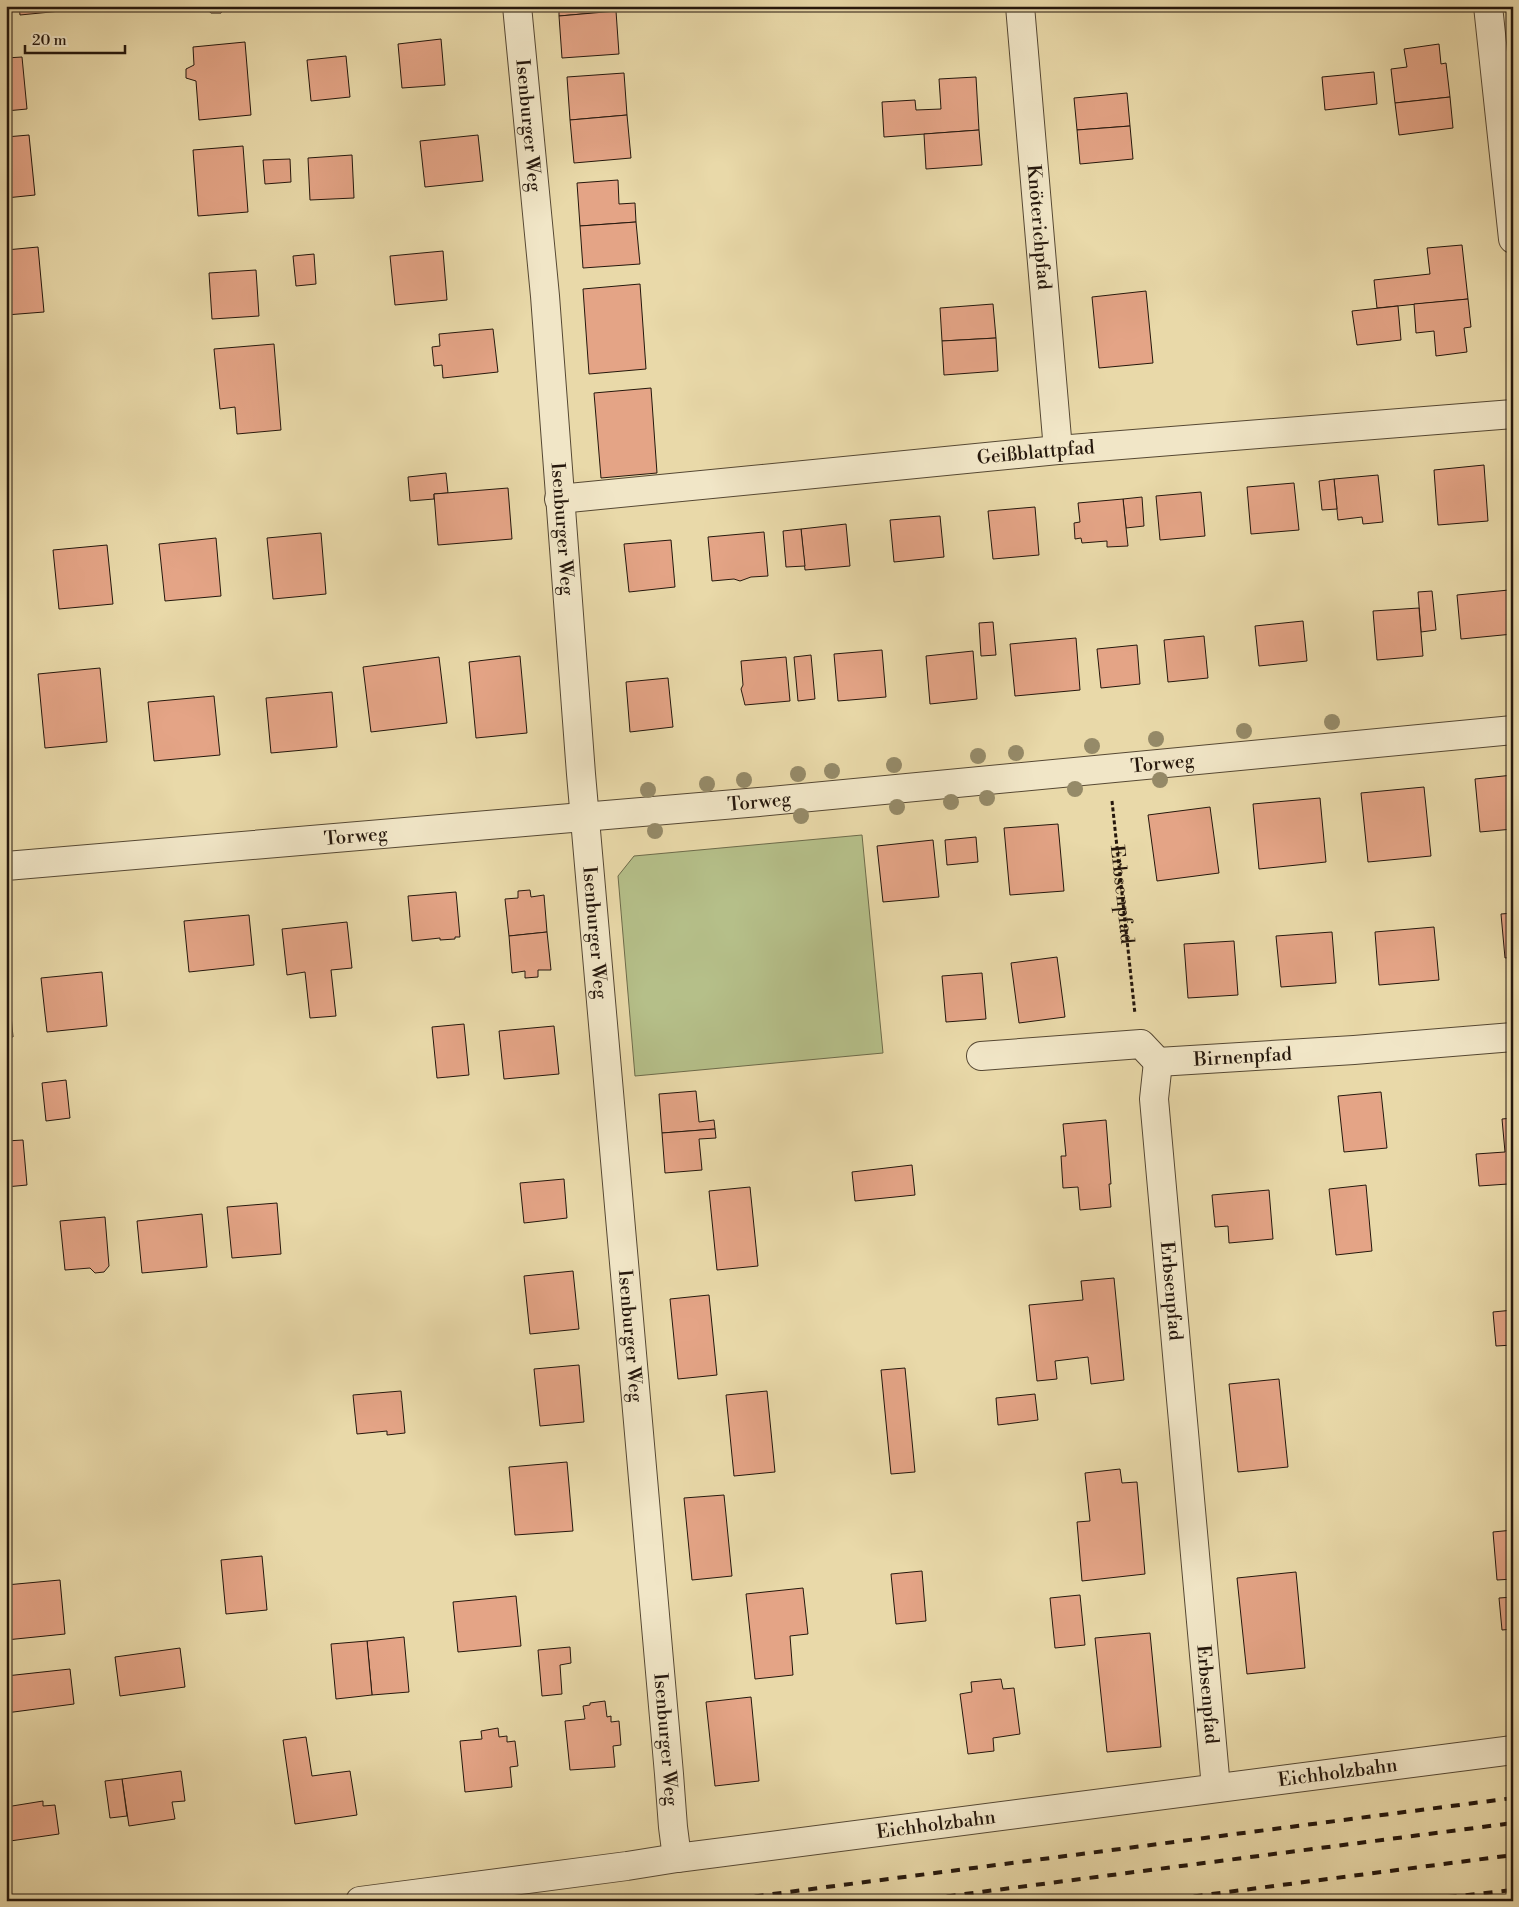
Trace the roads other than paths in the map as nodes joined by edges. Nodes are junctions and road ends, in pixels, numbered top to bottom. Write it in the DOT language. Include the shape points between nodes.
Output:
graph roads {
  1 [pos="517,6"];
  2 [pos="1020,6"];
  3 [pos="1488,6"];
  4 [pos="1513,239"];
  5 [pos="1513,414"];
  6 [pos="1058,450"];
  7 [pos="559,499"];
  8 [pos="1513,730"];
  9 [pos="586,817"];
  10 [pos="6,866"];
  11 [pos="1513,1037"];
  12 [pos="981,1056"];
  13 [pos="1158,1062"];
  14 [pos="1513,1750"];
  15 [pos="1216,1788"];
  16 [pos="677,1858"];
  17 [pos="360,1901"];
  1 -- 7 [label="street, Isenburger Weg" via="545,296"];
  2 -- 6 [label="street, Knöterichpfad"];
  3 -- 4 [label="street"];
  5 -- 6 [label="street, Geißblattpfad"];
  6 -- 7 [label="street, Geißblattpfad"];
  7 -- 9 [label="street, Isenburger Weg"];
  8 -- 9 [label="street, Torweg"];
  9 -- 10 [label="street, Torweg"];
  9 -- 16 [label="street, Isenburger Weg"];
  11 -- 13 [label="street, Birnenpfad"];
  12 -- 13 [label="street" via="1141,1044"];
  13 -- 15 [label="street, Erbsenpfad" via="1154,1099"];
  14 -- 15 [label="street, Eichholzbahn"];
  15 -- 16 [label="street, Eichholzbahn"];
  16 -- 17 [label="street, Eichholzbahn"];
}
